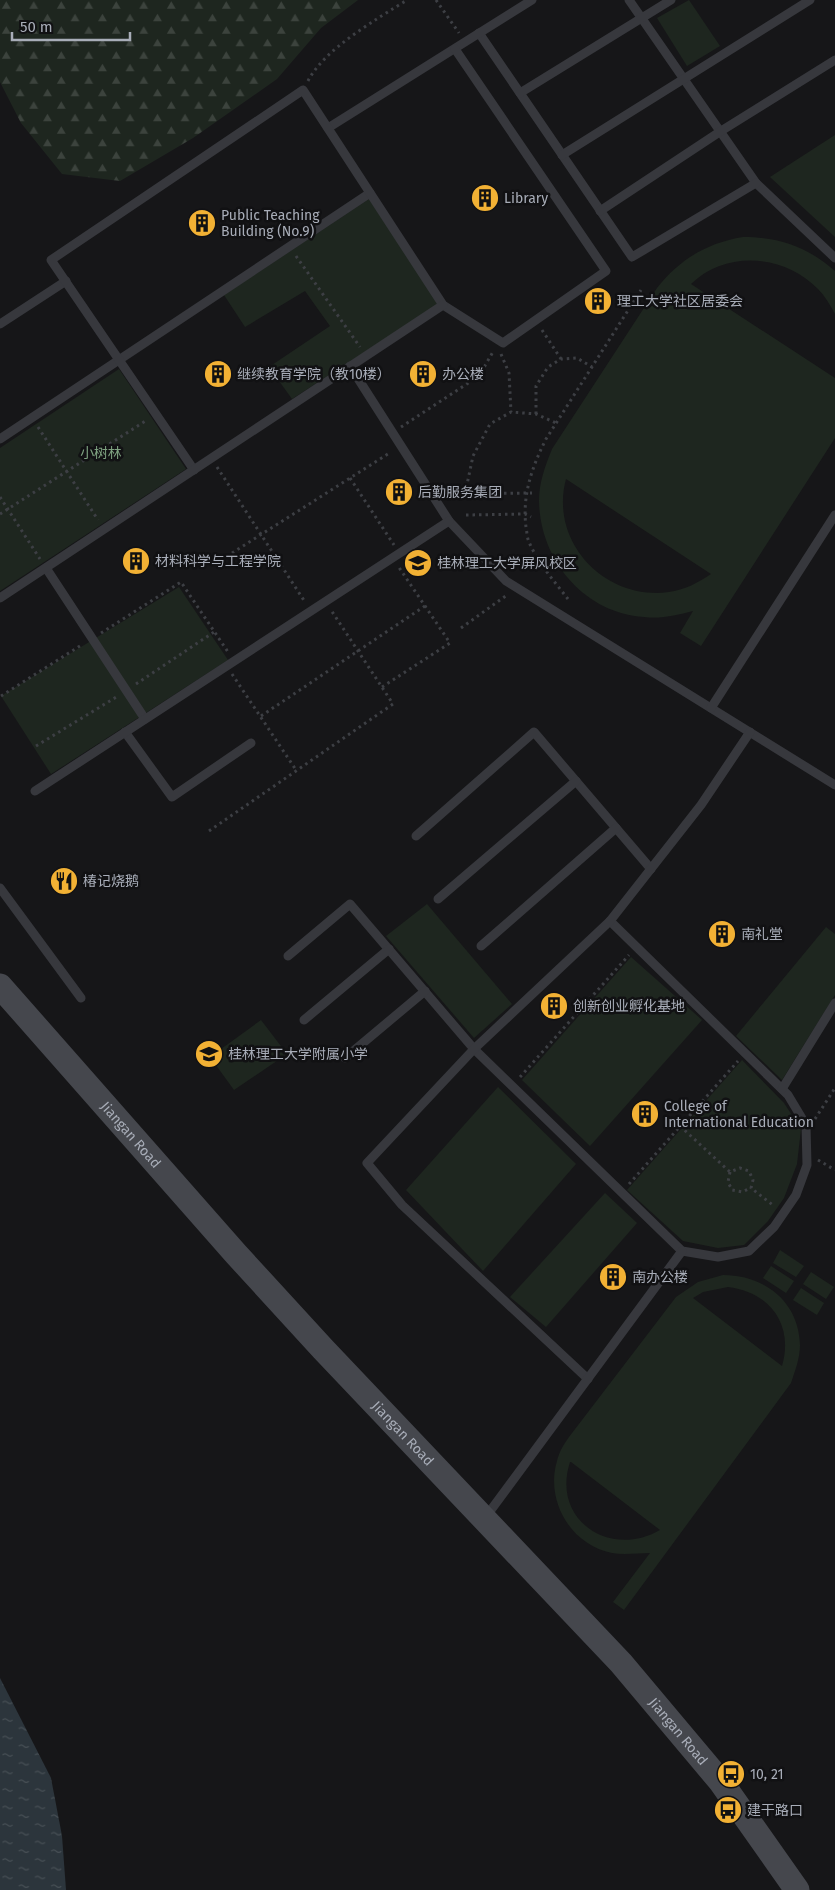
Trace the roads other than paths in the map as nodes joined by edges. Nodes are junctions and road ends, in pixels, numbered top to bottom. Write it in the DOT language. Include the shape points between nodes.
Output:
graph roads {
  1 [pos="532,0"];
  2 [pos="629,0"];
  3 [pos="671,0"];
  4 [pos="810,0"];
  5 [pos="642,18"];
  6 [pos="479,33"];
  7 [pos="455,48"];
  8 [pos="835,60"];
  9 [pos="684,78"];
  10 [pos="520,93"];
  11 [pos="328,128"];
  12 [pos="721,131"];
  13 [pos="562,155"];
  14 [pos="756,183"];
  15 [pos="370,193"];
  16 [pos="600,211"];
  17 [pos="835,258"];
  18 [pos="66,281"];
  19 [pos="443,305"];
  20 [pos="1,320"];
  21 [pos="119,360"];
  22 [pos="350,366"];
  23 [pos="0,439"];
  24 [pos="194,470"];
  25 [pos="835,516"];
  26 [pos="449,520"];
  27 [pos="46,568"];
  28 [pos="0,598"];
  29 [pos="711,708"];
  30 [pos="145,719"];
  31 [pos="124,732"];
  32 [pos="750,732"];
  33 [pos="251,743"];
  34 [pos="576,781"];
  35 [pos="835,785"];
  36 [pos="34,791"];
  37 [pos="616,828"];
  38 [pos="416,836"];
  39 [pos="651,869"];
  40 [pos="0,888"];
  41 [pos="438,899"];
  42 [pos="610,921"];
  43 [pos="481,946"];
  44 [pos="388,949"];
  45 [pos="288,956"];
  46 [pos="0,986"];
  47 [pos="425,991"];
  48 [pos="81,998"];
  49 [pos="835,1004"];
  50 [pos="304,1020"];
  51 [pos="474,1049"];
  52 [pos="345,1058"];
  53 [pos="782,1089"];
  54 [pos="682,1251"];
  55 [pos="588,1379"];
  56 [pos="484,1520"];
  57 [pos="797,1890"];
  1 -- 6 [label="lane"];
  2 -- 5 [label="lane"];
  3 -- 5 [label="lane"];
  4 -- 9 [label="lane"];
  5 -- 9 [label="lane"];
  5 -- 10 [label="lane"];
  6 -- 7 [label="lane"];
  6 -- 10 [label="lane"];
  7 -- 11 [label="lane"];
  7 -- 19 [label="lane" via="606,271 503,343"];
  8 -- 12 [label="lane"];
  9 -- 12 [label="lane"];
  9 -- 13 [label="lane"];
  10 -- 13 [label="lane"];
  11 -- 15 [label="lane"];
  11 -- 18 [label="lane" via="303,90 52,260"];
  12 -- 14 [label="lane"];
  12 -- 16 [label="lane"];
  13 -- 16 [label="lane"];
  14 -- 16 [label="lane" via="632,258"];
  14 -- 17 [label="lane"];
  15 -- 19 [label="lane"];
  15 -- 21 [label="lane"];
  18 -- 20 [label="lane"];
  18 -- 21 [label="lane"];
  19 -- 22 [label="lane"];
  21 -- 23 [label="lane"];
  21 -- 24 [label="lane"];
  22 -- 24 [label="lane"];
  22 -- 26 [label="lane"];
  24 -- 27 [label="lane"];
  25 -- 29 [label="lane"];
  26 -- 29 [label="lane" via="506,581"];
  26 -- 30 [label="lane"];
  27 -- 28 [label="lane"];
  27 -- 30 [label="lane"];
  29 -- 32 [label="lane"];
  30 -- 31 [label="lane"];
  31 -- 33 [label="lane" via="172,798"];
  31 -- 36 [label="lane"];
  32 -- 35 [label="lane"];
  32 -- 39 [label="lane"];
  34 -- 37 [label="lane"];
  34 -- 38 [label="lane" via="534,732"];
  34 -- 41 [label="lane"];
  37 -- 39 [label="lane"];
  37 -- 43 [label="lane"];
  39 -- 42 [label="lane"];
  40 -- 48 [label="lane"];
  42 -- 51 [label="lane"];
  42 -- 53 [label="lane"];
  44 -- 45 [label="lane" via="350,904"];
  44 -- 47 [label="lane"];
  44 -- 50 [label="lane"];
  46 -- 56 [label="main road, Jiangan Road" via="236,1254"];
  47 -- 51 [label="lane"];
  47 -- 52 [label="lane"];
  49 -- 53 [label="lane"];
  51 -- 54 [label="lane"];
  51 -- 55 [label="lane" via="367,1163 402,1205"];
  53 -- 54 [label="lane" via="806,1125 807,1165 796,1196 774,1227 749,1251 718,1257"];
  54 -- 55 [label="lane"];
  55 -- 56 [label="lane"];
  56 -- 57 [label="main road, Jiangan Road" via="621,1663 683,1735 736,1801"];
}
